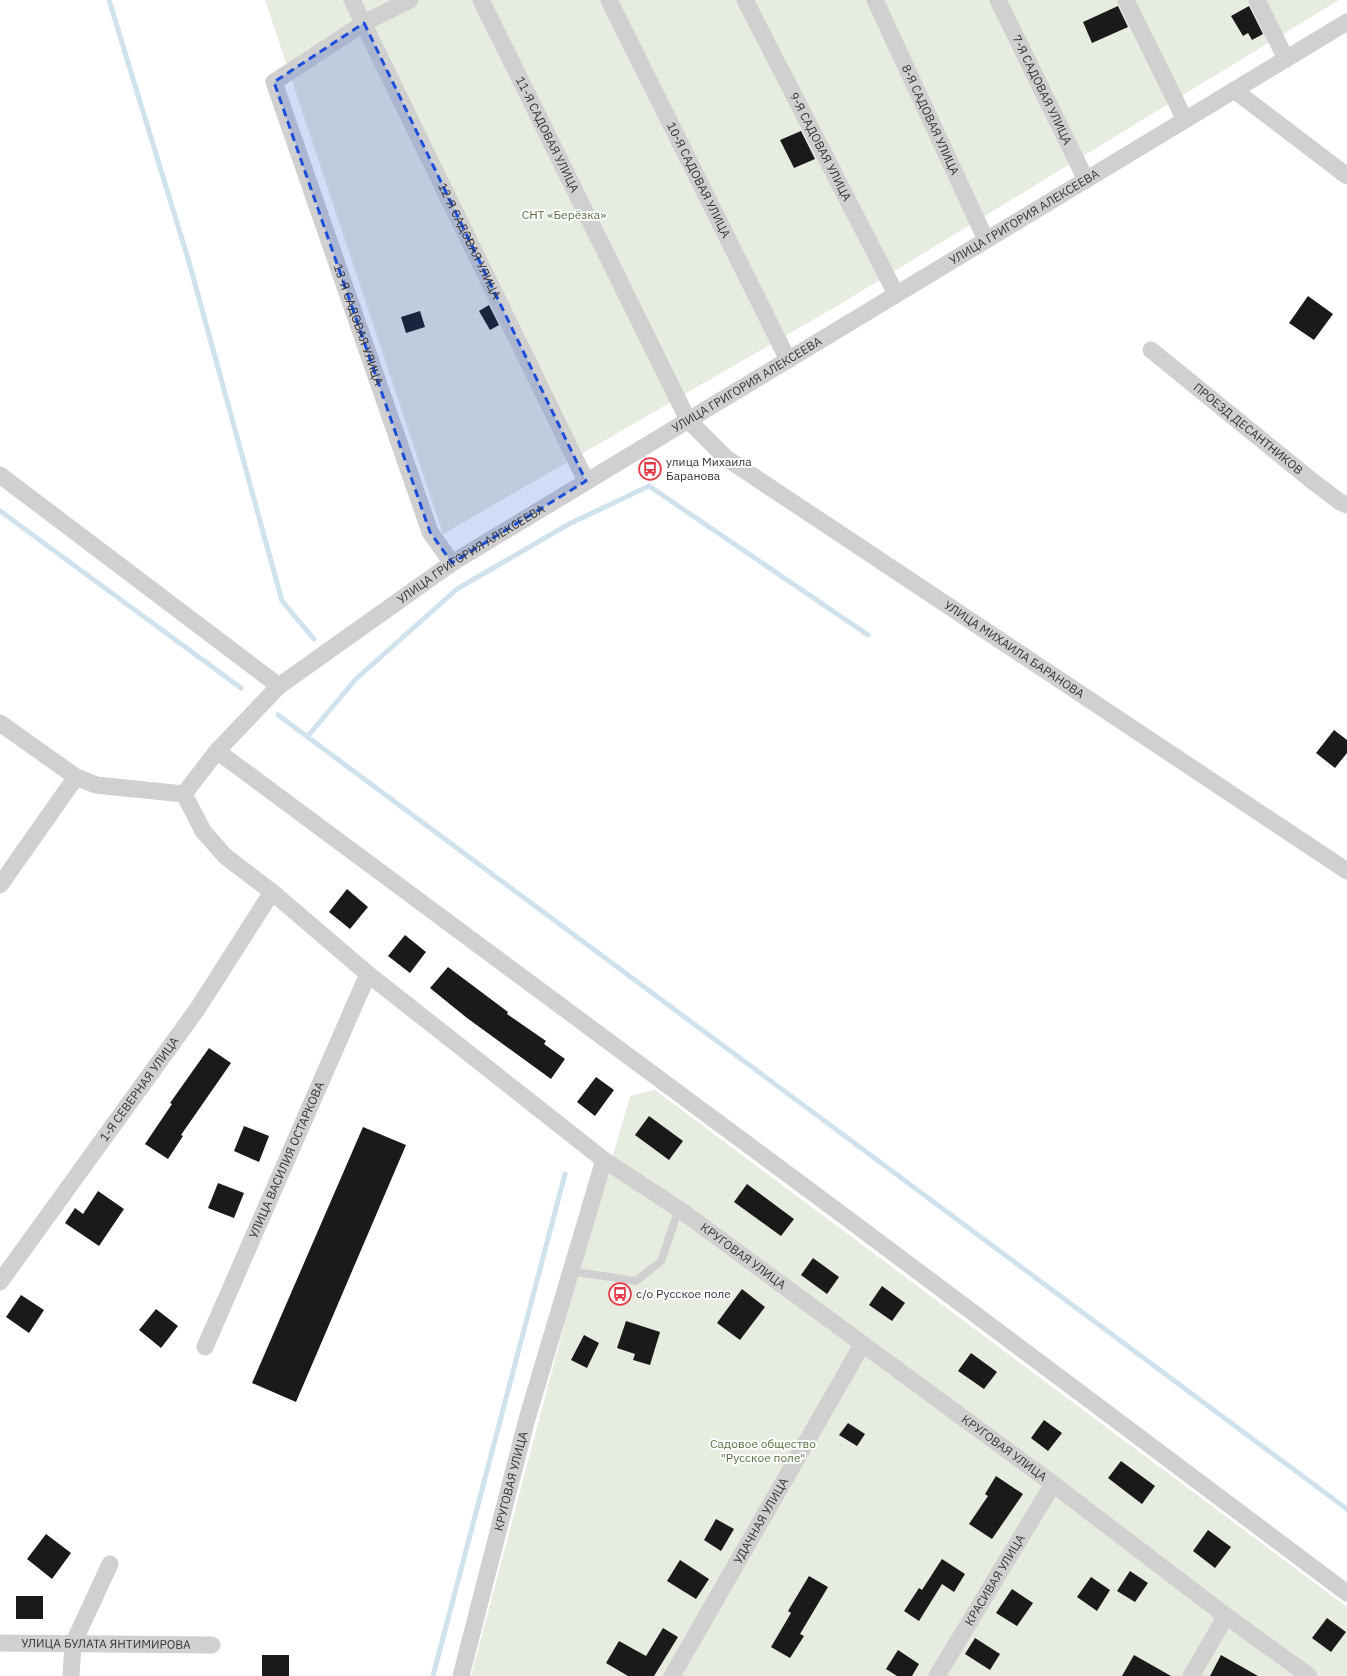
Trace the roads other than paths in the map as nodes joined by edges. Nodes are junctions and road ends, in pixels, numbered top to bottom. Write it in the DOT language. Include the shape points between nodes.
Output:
graph roads {
  1 [pos="352,0"];
  2 [pos="410,0"];
  3 [pos="481,0"];
  4 [pos="609,0"];
  5 [pos="745,0"];
  6 [pos="875,0"];
  7 [pos="998,0"];
  8 [pos="1126,0"];
  9 [pos="1257,0"];
  10 [pos="1347,22"];
  11 [pos="364,23"];
  12 [pos="1286,59"];
  13 [pos="1234,90"];
  14 [pos="1185,120"];
  15 [pos="1347,176"];
  16 [pos="1086,180"];
  17 [pos="986,240"];
  18 [pos="896,294"];
  19 [pos="1151,350"];
  20 [pos="788,360"];
  21 [pos="688,420"];
  22 [pos="0,475"];
  23 [pos="586,482"];
  24 [pos="1347,505"];
  25 [pos="452,563"];
  26 [pos="279,686"];
  27 [pos="0,722"];
  28 [pos="217,751"];
  29 [pos="76,777"];
  30 [pos="184,794"];
  31 [pos="1347,871"];
  32 [pos="0,885"];
  33 [pos="272,892"];
  34 [pos="368,974"];
  35 [pos="604,1160"];
  36 [pos="679,1209"];
  37 [pos="570,1271"];
  38 [pos="0,1282"];
  39 [pos="862,1345"];
  40 [pos="205,1347"];
  41 [pos="1053,1484"];
  42 [pos="110,1564"];
  43 [pos="1347,1593"];
  44 [pos="1226,1616"];
  45 [pos="0,1643"];
  46 [pos="73,1644"];
  47 [pos="212,1645"];
  48 [pos="71,1676"];
  49 [pos="461,1676"];
  50 [pos="672,1676"];
  51 [pos="937,1676"];
  52 [pos="1191,1676"];
  53 [pos="1309,1676"];
  1 -- 11 [label="street, 12-Я САДОВАЯ УЛИЦА"];
  2 -- 11 [label="street"];
  3 -- 21 [label="street, 11-Я САДОВАЯ УЛИЦА"];
  4 -- 20 [label="street, 10-Я САДОВАЯ УЛИЦА"];
  5 -- 18 [label="street, 9-Я САДОВАЯ УЛИЦА"];
  6 -- 17 [label="street, 8-Я САДОВАЯ УЛИЦА"];
  7 -- 16 [label="street, 7-Я САДОВАЯ УЛИЦА"];
  8 -- 14 [label="street"];
  9 -- 12 [label="street"];
  10 -- 12 [label="street, УЛИЦА ГРИГОРИЯ АЛЕКСЕЕВА"];
  11 -- 23 [label="street, 12-Я САДОВАЯ УЛИЦА"];
  11 -- 25 [label="street, 13-Я САДОВАЯ УЛИЦА" via="274,82 430,532"];
  12 -- 13 [label="street, УЛИЦА ГРИГОРИЯ АЛЕКСЕЕВА"];
  13 -- 14 [label="street, УЛИЦА ГРИГОРИЯ АЛЕКСЕЕВА"];
  13 -- 15 [label="street"];
  14 -- 16 [label="street, УЛИЦА ГРИГОРИЯ АЛЕКСЕЕВА"];
  16 -- 17 [label="street, УЛИЦА ГРИГОРИЯ АЛЕКСЕЕВА"];
  17 -- 18 [label="street, УЛИЦА ГРИГОРИЯ АЛЕКСЕЕВА"];
  18 -- 20 [label="street, УЛИЦА ГРИГОРИЯ АЛЕКСЕЕВА"];
  19 -- 24 [label="street, ПРОЕЗД ДЕСАНТНИКОВ" via="1311,480"];
  20 -- 21 [label="street, УЛИЦА ГРИГОРИЯ АЛЕКСЕЕВА"];
  21 -- 23 [label="street, УЛИЦА ГРИГОРИЯ АЛЕКСЕЕВА"];
  21 -- 31 [label="street, УЛИЦА МИХАИЛА БАРАНОВА" via="726,458"];
  22 -- 26 [label="street"];
  23 -- 25 [label="street, УЛИЦА ГРИГОРИЯ АЛЕКСЕЕВА"];
  25 -- 26 [label="street, УЛИЦА ГРИГОРИЯ АЛЕКСЕЕВА"];
  26 -- 28 [label="street, УЛИЦА ГРИГОРИЯ АЛЕКСЕЕВА"];
  27 -- 29 [label="street"];
  28 -- 30 [label="street, УЛИЦА ГРИГОРИЯ АЛЕКСЕЕВА"];
  28 -- 43 [label="street" via="838,1211"];
  29 -- 30 [label="street" via="96,785"];
  29 -- 32 [label="street"];
  30 -- 33 [label="street" via="202,831 225,856"];
  33 -- 34 [label="street"];
  33 -- 38 [label="street, 1-Я СЕВЕРНАЯ УЛИЦА" via="198,1008"];
  34 -- 35 [label="street"];
  34 -- 40 [label="street, УЛИЦА ВАСИЛИЯ ОСТАРКОВА"];
  35 -- 36 [label="street, КРУГОВАЯ УЛИЦА"];
  35 -- 37 [label="street, КРУГОВАЯ УЛИЦА"];
  36 -- 37 [label="lane" via="661,1261 636,1281"];
  36 -- 39 [label="street, КРУГОВАЯ УЛИЦА"];
  37 -- 49 [label="street, КРУГОВАЯ УЛИЦА" via="526,1419"];
  39 -- 41 [label="street, КРУГОВАЯ УЛИЦА"];
  39 -- 50 [label="street, УДАЧНАЯ УЛИЦА"];
  41 -- 44 [label="street, КРУГОВАЯ УЛИЦА"];
  41 -- 51 [label="street, КРАСИВАЯ УЛИЦА"];
  42 -- 46 [label="street"];
  44 -- 52 [label="street"];
  44 -- 53 [label="street, КРУГОВАЯ УЛИЦА"];
  45 -- 46 [label="street, УЛИЦА БУЛАТА ЯНТИМИРОВА"];
  46 -- 47 [label="street, УЛИЦА БУЛАТА ЯНТИМИРОВА"];
  46 -- 48 [label="street"];
}
